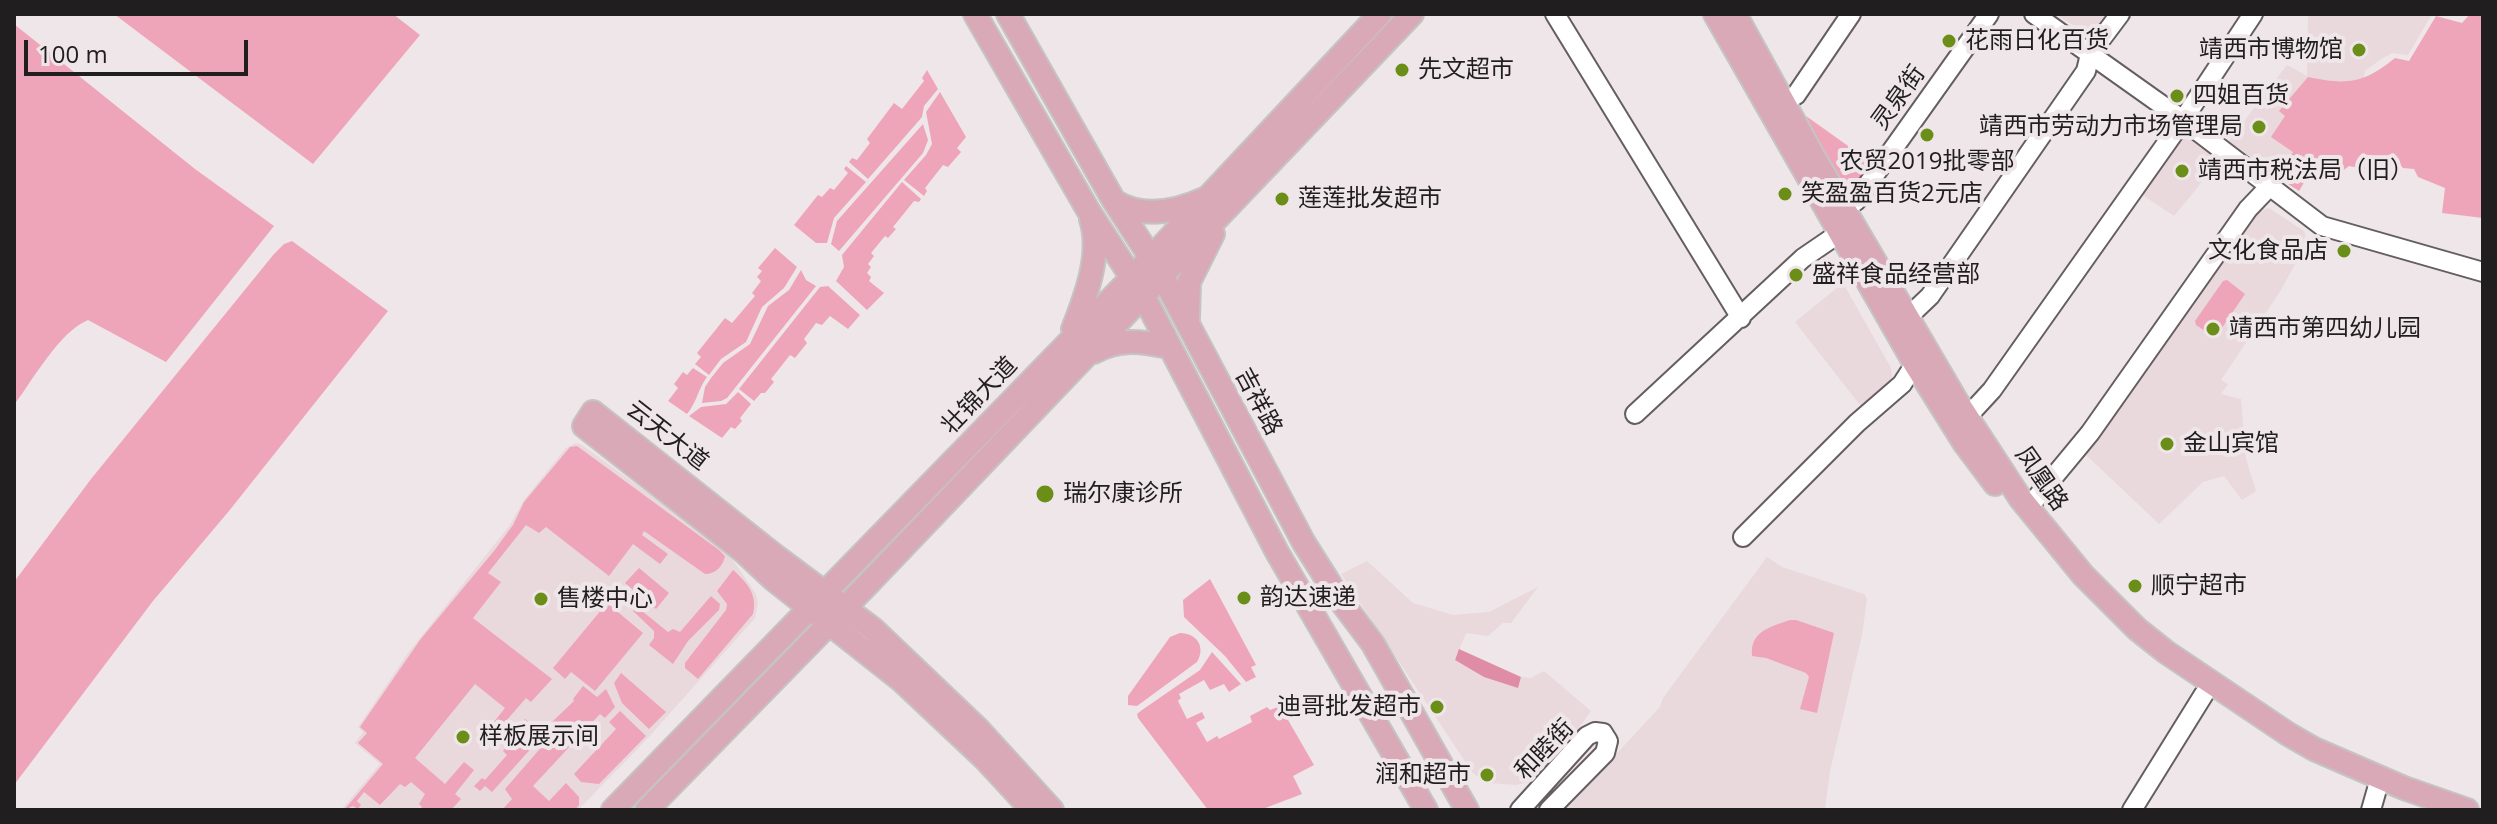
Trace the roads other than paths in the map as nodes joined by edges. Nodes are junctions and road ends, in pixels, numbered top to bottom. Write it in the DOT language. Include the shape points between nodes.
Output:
graph roads {
  1 [pos="975,14"];
  2 [pos="1008,14"];
  3 [pos="1380,14"];
  4 [pos="1412,14"];
  5 [pos="1555,14"];
  6 [pos="1715,14"];
  7 [pos="1735,14"];
  8 [pos="1851,14"];
  9 [pos="1989,14"];
  10 [pos="2034,14"];
  11 [pos="2120,14"];
  12 [pos="2253,14"];
  13 [pos="2090,54"];
  14 [pos="1785,102"];
  15 [pos="2183,120"];
  16 [pos="2269,187"];
  17 [pos="1114,201"];
  18 [pos="1217,204"];
  19 [pos="1845,207"];
  20 [pos="1088,210"];
  21 [pos="1841,232"];
  22 [pos="1156,267"];
  23 [pos="2483,272"];
  24 [pos="1137,286"];
  25 [pos="1908,317"];
  26 [pos="1741,318"];
  27 [pos="1189,327"];
  28 [pos="1065,345"];
  29 [pos="1169,347"];
  30 [pos="1086,356"];
  31 [pos="1915,364"];
  32 [pos="1635,414"];
  33 [pos="1968,416"];
  34 [pos="2028,508"];
  35 [pos="1743,537"];
  36 [pos="826,593"];
  37 [pos="845,607"];
  38 [pos="810,609"];
  39 [pos="828,624"];
  40 [pos="2204,694"];
  41 [pos="1425,735"];
  42 [pos="1393,751"];
  43 [pos="2374,800"];
  44 [pos="613,810"];
  45 [pos="647,810"];
  46 [pos="1032,810"];
  47 [pos="1052,810"];
  48 [pos="1426,810"];
  49 [pos="1467,810"];
  50 [pos="1520,810"];
  51 [pos="1549,810"];
  52 [pos="2132,810"];
  53 [pos="2430,810"];
  54 [pos="2467,810"];
  1 -- 20 [label="main road"];
  2 -- 17 [label="main road, 吉祥路"];
  3 -- 18 [label="main road, 壮锦大道"];
  4 -- 18 [label="main road, 壮锦大道"];
  5 -- 26 [label="street"];
  6 -- 21 [label="main road, 凤凰路"];
  7 -- 14 [label="main road, 凤凰路"];
  8 -- 14 [label="street" via="1796,95"];
  9 -- 19 [label="street, 灵泉街" via="1856,201"];
  10 -- 13 [label="street"];
  11 -- 13 [label="street"];
  12 -- 15 [label="street"];
  13 -- 15 [label="street"];
  13 -- 25 [label="street" via="2086,71 1930,296"];
  14 -- 19 [label="main road, 凤凰路"];
  15 -- 16 [label="street"];
  15 -- 33 [label="street" via="1992,390"];
  16 -- 23 [label="street" via="2322,226"];
  16 -- 34 [label="street" via="2248,209 2090,433"];
  17 -- 18 [label="main road" via="1154,212"];
  17 -- 22 [label="main road, 吉祥路"];
  18 -- 22 [label="main road, 壮锦大道"];
  18 -- 27 [label="main road" via="1189,282"];
  19 -- 25 [label="main road, 凤凰路"];
  20 -- 24 [label="main road"];
  20 -- 28 [label="main road" via="1094,256 1083,303"];
  21 -- 26 [label="street" via="1803,258"];
  21 -- 31 [label="main road, 凤凰路"];
  22 -- 24 [label="main road, 壮锦大道"];
  22 -- 27 [label="main road, 吉祥路"];
  24 -- 28 [label="main road, 壮锦大道"];
  24 -- 29 [label="main road"];
  24 -- 30 [label="main road, 壮锦大道"];
  25 -- 33 [label="main road, 凤凰路"];
  26 -- 32 [label="street"];
  27 -- 41 [label="main road, 吉祥路" via="1304,543 1373,644"];
  28 -- 36 [label="main road, 壮锦大道"];
  29 -- 30 [label="main road" via="1118,341"];
  29 -- 42 [label="main road" via="1277,552"];
  30 -- 37 [label="main road, 壮锦大道"];
  31 -- 35 [label="street" via="1902,384"];
  31 -- 40 [label="main road, 凤凰路" via="1965,444 2089,601 2177,678"];
  33 -- 34 [label="main road, 凤凰路"];
  34 -- 54 [label="main road, 凤凰路" via="2105,598 2190,669 2314,749"];
  36 -- 37 [label="main road, 云天大道"];
  36 -- 38 [label="main road, 壮锦大道"];
  36 -- 38 [label="main road, 云天大道" via="593,412 584,426"];
  37 -- 39 [label="main road, 壮锦大道"];
  37 -- 47 [label="main road, 云天大道" via="979,730"];
  38 -- 39 [label="main road, 云天大道"];
  38 -- 44 [label="main road, 壮锦大道"];
  39 -- 45 [label="main road, 壮锦大道"];
  39 -- 46 [label="main road, 云天大道" via="901,680"];
  40 -- 43 [label="main road, 凤凰路"];
  40 -- 52 [label="street"];
  41 -- 42 [label="main road"];
  41 -- 49 [label="main road, 吉祥路"];
  42 -- 48 [label="main road"];
  43 -- 53 [label="main road, 凤凰路"];
  50 -- 51 [label="street, 和睦街" via="1587,736 1603,733 1608,741 1605,753"];
}
